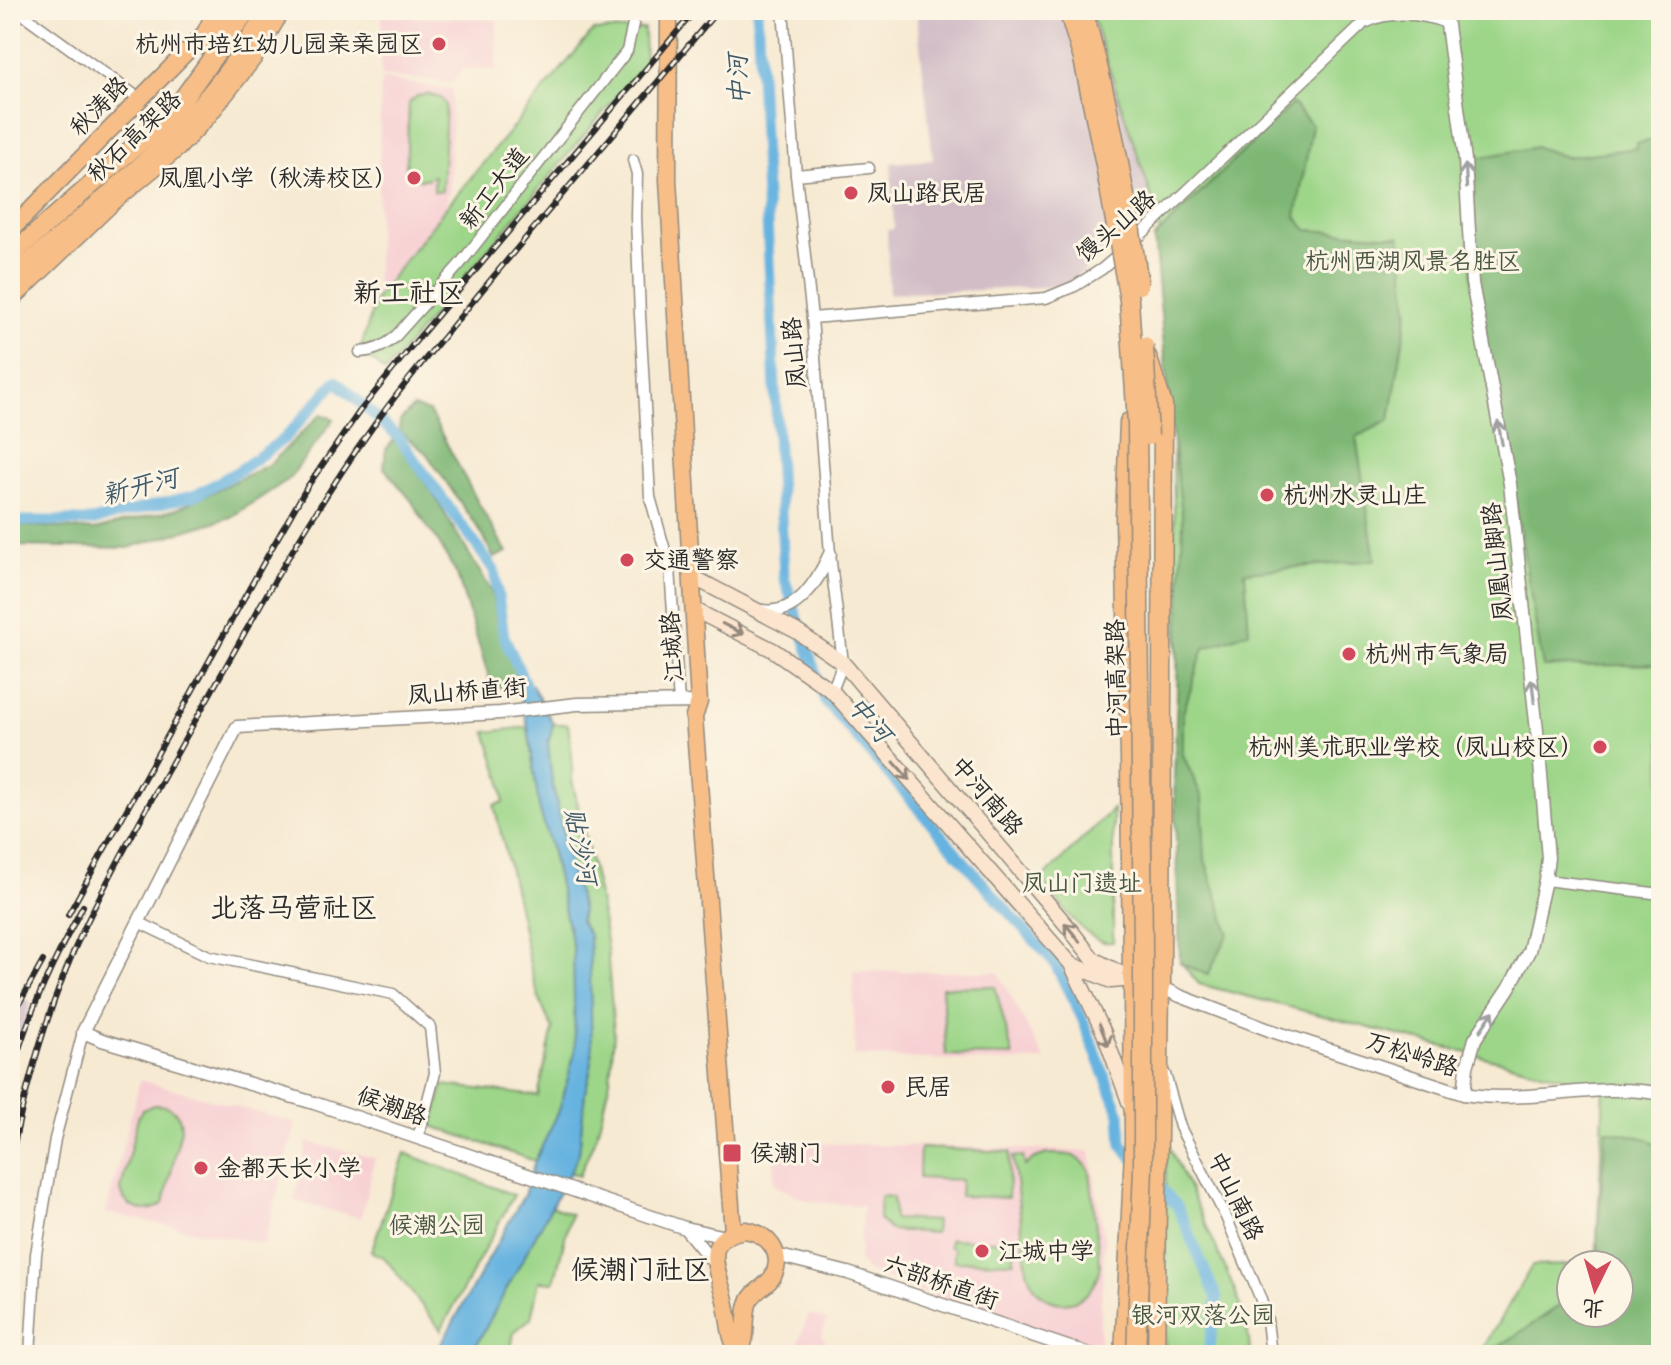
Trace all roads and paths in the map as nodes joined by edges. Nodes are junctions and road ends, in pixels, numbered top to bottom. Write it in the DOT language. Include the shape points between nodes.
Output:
graph roads {
  1 [pos="17,10"];
  2 [pos="216,10"];
  3 [pos="230,10"];
  4 [pos="247,10"];
  5 [pos="270,10"];
  6 [pos="282,10"];
  7 [pos="669,10"];
  8 [pos="783,10"];
  9 [pos="1068,10"];
  10 [pos="1083,10"];
  11 [pos="1373,10"];
  12 [pos="1446,16"];
  13 [pos="633,24"];
  14 [pos="1362,25"];
  15 [pos="140,99"];
  16 [pos="633,160"];
  17 [pos="869,168"];
  18 [pos="796,175"];
  19 [pos="10,231"];
  20 [pos="10,242"];
  21 [pos="10,256"];
  22 [pos="10,279"];
  23 [pos="10,301"];
  24 [pos="812,318"];
  25 [pos="1144,347"];
  26 [pos="360,352"];
  27 [pos="1134,384"];
  28 [pos="830,554"];
  29 [pos="691,576"];
  30 [pos="693,609"];
  31 [pos="753,610"];
  32 [pos="843,663"];
  33 [pos="830,690"];
  34 [pos="699,702"];
  35 [pos="679,703"];
  36 [pos="1545,880"];
  37 [pos="1661,894"];
  38 [pos="138,922"];
  39 [pos="1071,964"];
  40 [pos="1132,979"];
  41 [pos="1161,987"];
  42 [pos="83,1032"];
  43 [pos="1160,1057"];
  44 [pos="1464,1094"];
  45 [pos="1661,1094"];
  46 [pos="1133,1112"];
  47 [pos="418,1138"];
  48 [pos="685,1228"];
  49 [pos="729,1234"];
  50 [pos="776,1255"];
  51 [pos="716,1270"];
  52 [pos="758,1289"];
  53 [pos="30,1355"];
  54 [pos="739,1355"];
  55 [pos="1091,1355"];
  56 [pos="1123,1355"];
  57 [pos="1136,1355"];
  58 [pos="1148,1355"];
  59 [pos="1156,1355"];
  60 [pos="1271,1355"];
  1 -- 15 [label="street"];
  2 -- 15 [label="main road, 秋涛路" via="205,33"];
  3 -- 20 [label="highway" via="148,121"];
  4 -- 21 [label="highway, 秋石高架路" via="182,100"];
  5 -- 22 [label="highway, 秋石高架路" via="199,108"];
  6 -- 23 [label="main road" via="255,56 208,116"];
  7 -- 29 [label="main road, 江城路" via="668,180"];
  8 -- 18 [label="street, 凤山路"];
  9 -- 27 [label="highway, 中河高架路, bridge" via="1083,59 1124,270"];
  10 -- 25 [label="highway, 中河高架路, bridge" via="1126,198"];
  11 -- 14 [label="street, 馒头山路"];
  12 -- 14 [label="street" via="1386,15"];
  36 -- 12 [label="street, 凤凰山脚路, one-way" via="1548,848 1513,508 1472,283 1465,160"];
  13 -- 26 [label="street, 新工大道" via="627,51 460,264 394,338"];
  14 -- 24 [label="street, 馒头山路" via="1115,259 1075,286 1025,301"];
  15 -- 19 [label="main road, 秋涛路"];
  16 -- 35 [label="street" via="650,497 670,568"];
  17 -- 18 [label="street"];
  18 -- 24 [label="street, 凤山路"];
  24 -- 28 [label="street, 凤山路"];
  25 -- 41 [label="highway, bridge" via="1163,405"];
  25 -- 58 [label="highway, 中河高架路, bridge" via="1149,410"];
  27 -- 40 [label="highway, bridge" via="1125,518"];
  27 -- 57 [label="highway, 中河高架路, bridge" via="1143,945"];
  28 -- 31 [label="street" via="818,580 786,610"];
  28 -- 32 [label="street, 凤山路"];
  29 -- 30 [label="main road, 江城路"];
  29 -- 31 [label="main road, 中河南路"];
  30 -- 33 [label="main road, 中河南路, one-way" via="773,650"];
  30 -- 34 [label="main road, 江城路"];
  31 -- 32 [label="main road, 中河南路"];
  32 -- 33 [label="street, 凤山路"];
  40 -- 32 [label="main road, 中河南路, one-way" via="1093,959"];
  33 -- 39 [label="main road, 中河南路, one-way"];
  34 -- 35 [label="street, 凤山桥直街"];
  34 -- 49 [label="main road, 江城路" via="694,717"];
  35 -- 38 [label="street, 凤山桥直街" via="577,704 237,727"];
  36 -- 37 [label="street"];
  44 -- 36 [label="street, 凤凰山脚路, one-way" via="1475,1039 1529,951"];
  38 -- 42 [label="street"];
  38 -- 47 [label="street" via="209,956 393,994 430,1027 435,1073"];
  39 -- 40 [label="main road" via="1111,981"];
  39 -- 46 [label="main road, 中河南路, one-way"];
  40 -- 41 [label="main road"];
  40 -- 46 [label="main road, 中河南路"];
  41 -- 43 [label="main road"];
  41 -- 44 [label="street, 万松岭路" via="1269,1030"];
  42 -- 47 [label="street, 候潮路"];
  42 -- 53 [label="street" via="52,1154 36,1254"];
  43 -- 59 [label="main road"];
  43 -- 60 [label="street, 中山南路" via="1180,1127 1260,1297"];
  44 -- 45 [label="street, 万松岭路"];
  46 -- 56 [label="main road, 中河南路"];
  47 -- 48 [label="street, 候潮路"];
  48 -- 49 [label="street, 候潮路"];
  48 -- 51 [label="street"];
  49 -- 50 [label="main road" via="755,1231 765,1236"];
  49 -- 51 [label="main road, 江城路" via="714,1256"];
  50 -- 52 [label="main road" via="773,1275"];
  50 -- 55 [label="street, 六部桥直街" via="848,1273"];
  51 -- 52 [label="main road" via="732,1289"];
  51 -- 54 [label="main road"];
  52 -- 54 [label="main road" via="748,1302 746,1341"];
}
